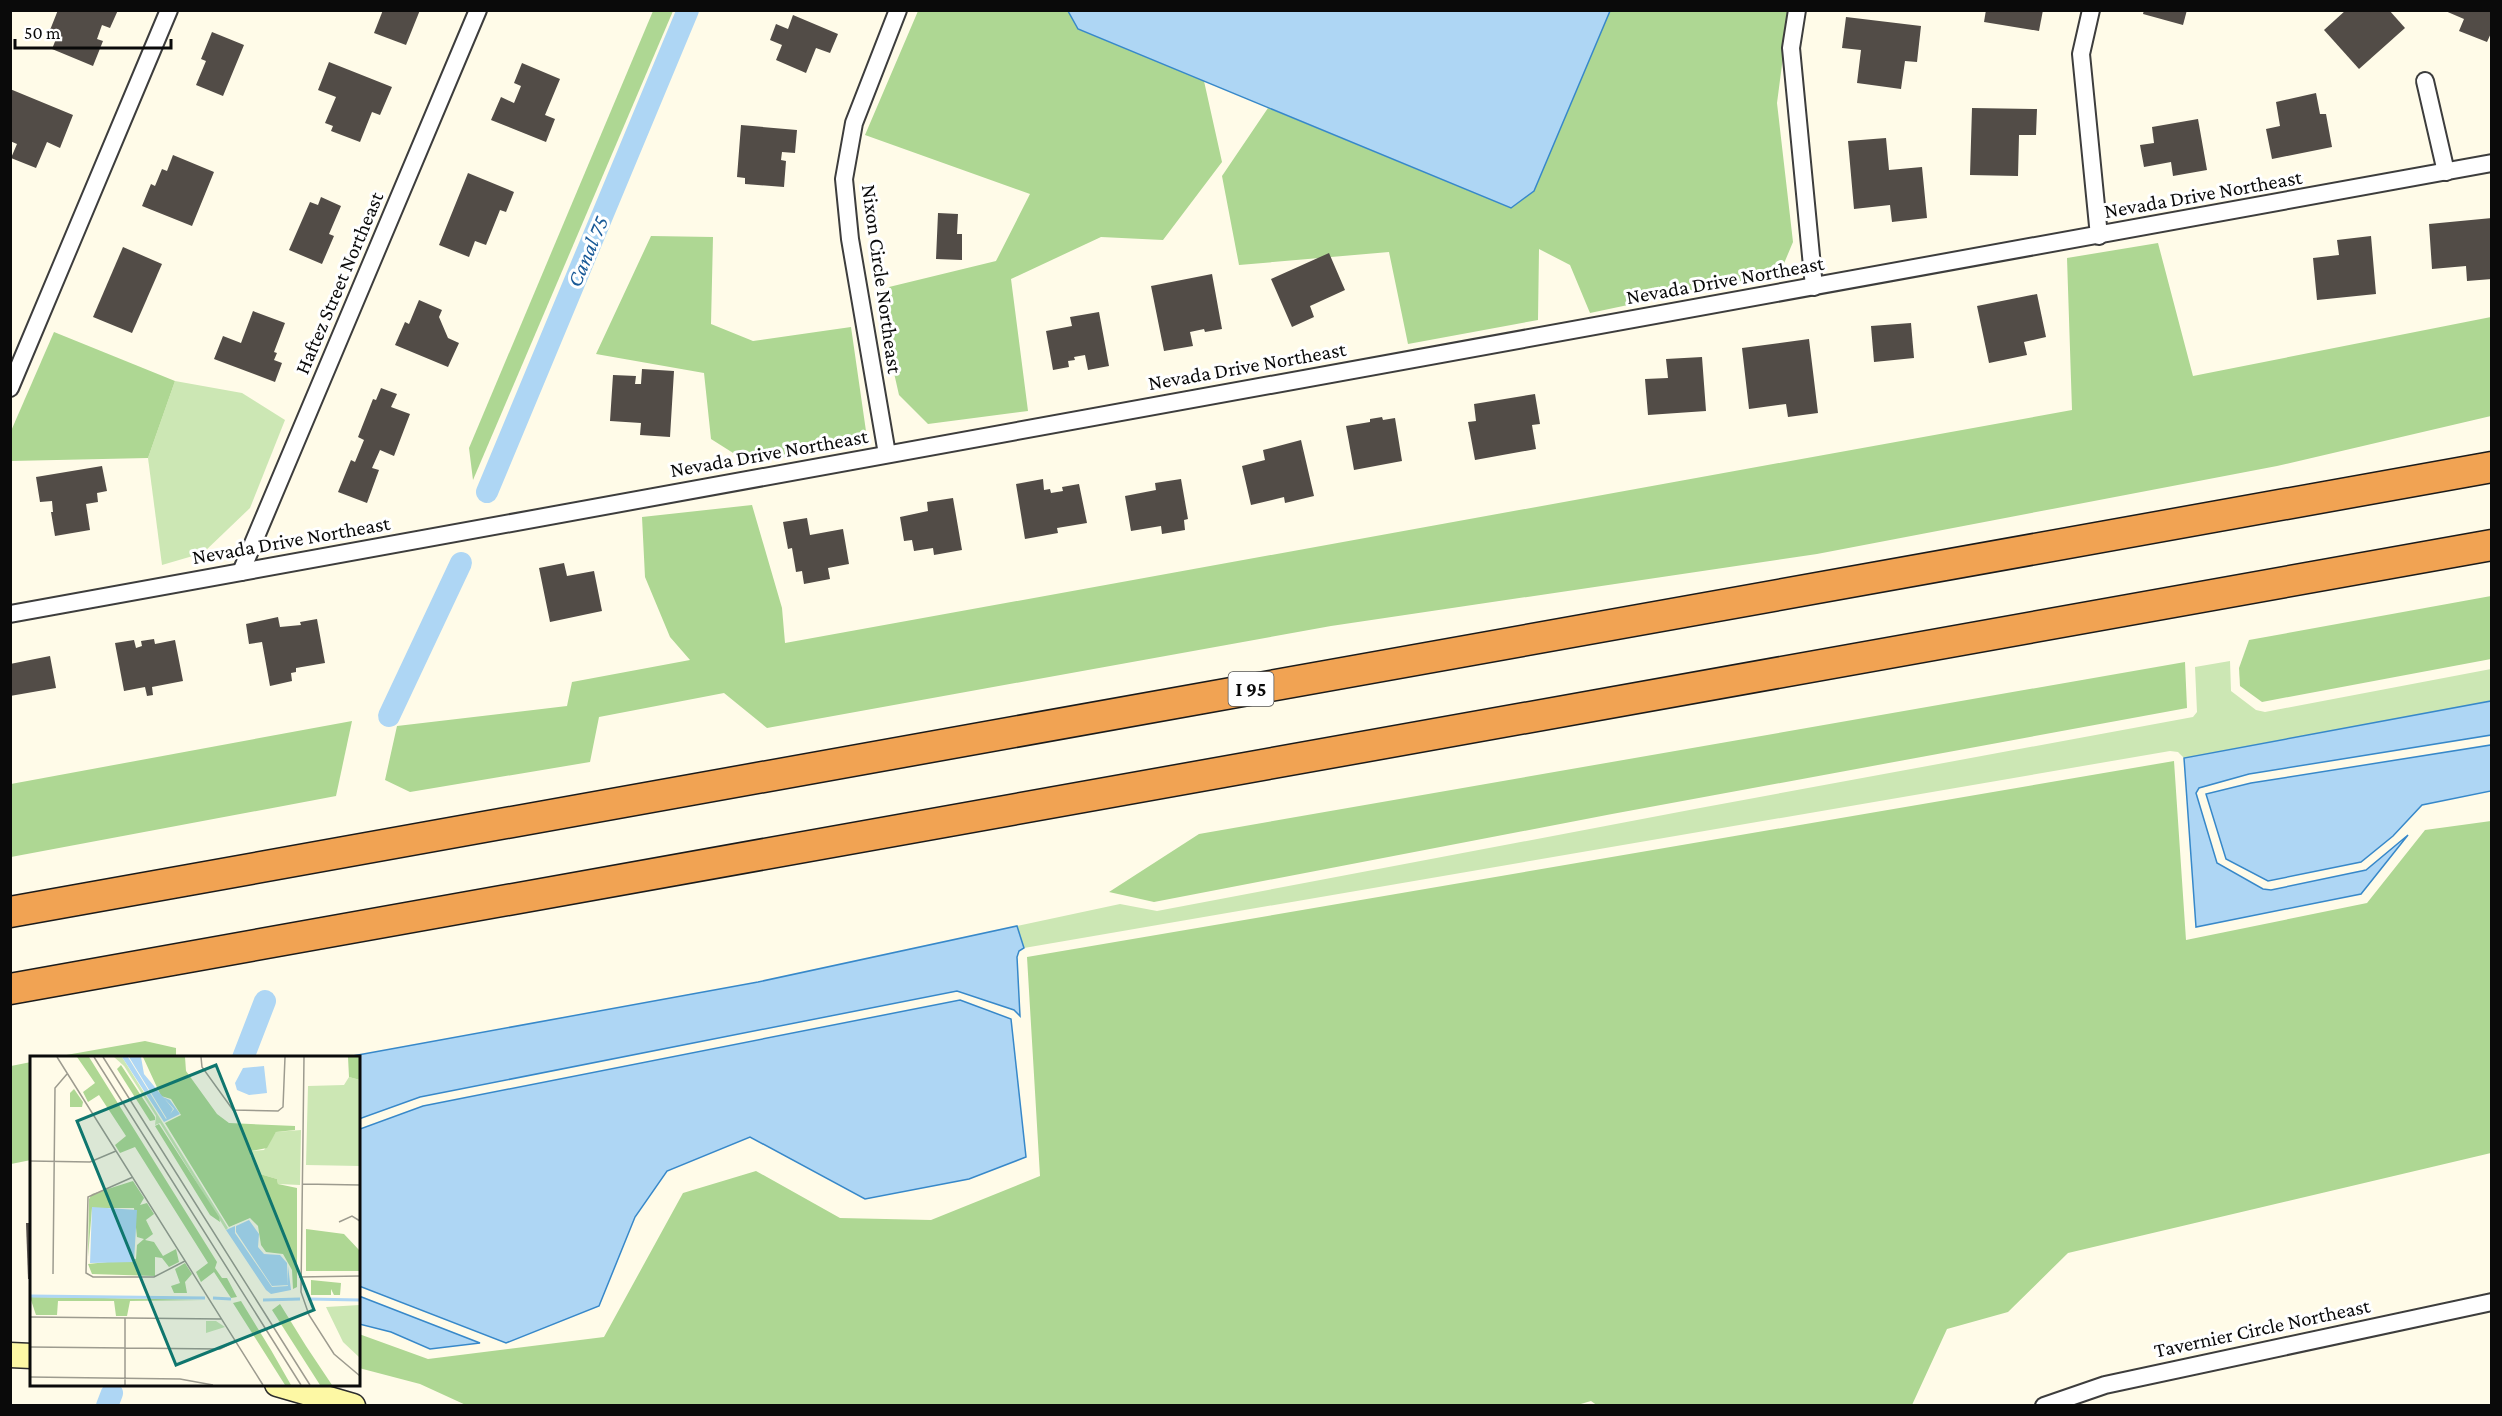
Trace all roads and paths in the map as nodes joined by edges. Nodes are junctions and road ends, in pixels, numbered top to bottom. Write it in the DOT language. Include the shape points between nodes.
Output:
graph roads {
  1 [pos="169,10"];
  2 [pos="478,10"];
  3 [pos="898,10"];
  4 [pos="1797,10"];
  5 [pos="2091,10"];
  6 [pos="2425,81"];
  7 [pos="2492,163"];
  8 [pos="2445,172"];
  9 [pos="2099,236"];
  10 [pos="1814,287"];
  11 [pos="10,388"];
  12 [pos="887,454"];
  13 [pos="2492,467"];
  14 [pos="2492,545"];
  15 [pos="241,572"];
  16 [pos="10,614"];
  17 [pos="10,912"];
  18 [pos="10,989"];
  19 [pos="2492,1302"];
  20 [pos="10,1355"];
  21 [pos="30,1356"];
  22 [pos="284,1386"];
  23 [pos="345,1404"];
  24 [pos="2044,1406"];
  1 -- 11 [label="street"];
  2 -- 15 [label="street, Haftez Street Northeast"];
  3 -- 12 [label="street, Nixon Circle Northeast" via="854,123 844,179 850,239"];
  4 -- 10 [label="street" via="1791,48"];
  5 -- 9 [label="street" via="2082,54"];
  6 -- 8 [label="street"];
  7 -- 8 [label="street, Nevada Drive Northeast"];
  8 -- 9 [label="street, Nevada Drive Northeast"];
  9 -- 10 [label="street, Nevada Drive Northeast"];
  10 -- 12 [label="street, Nevada Drive Northeast"];
  12 -- 15 [label="street, Nevada Drive Northeast"];
  13 -- 17 [label="highway, I 95"];
  14 -- 18 [label="highway"];
  15 -- 16 [label="street, Nevada Drive Northeast"];
  19 -- 24 [label="street, Tavernier Circle Northeast" via="2105,1385"];
  20 -- 21 [label="street"];
  22 -- 23 [label="street"];
}
